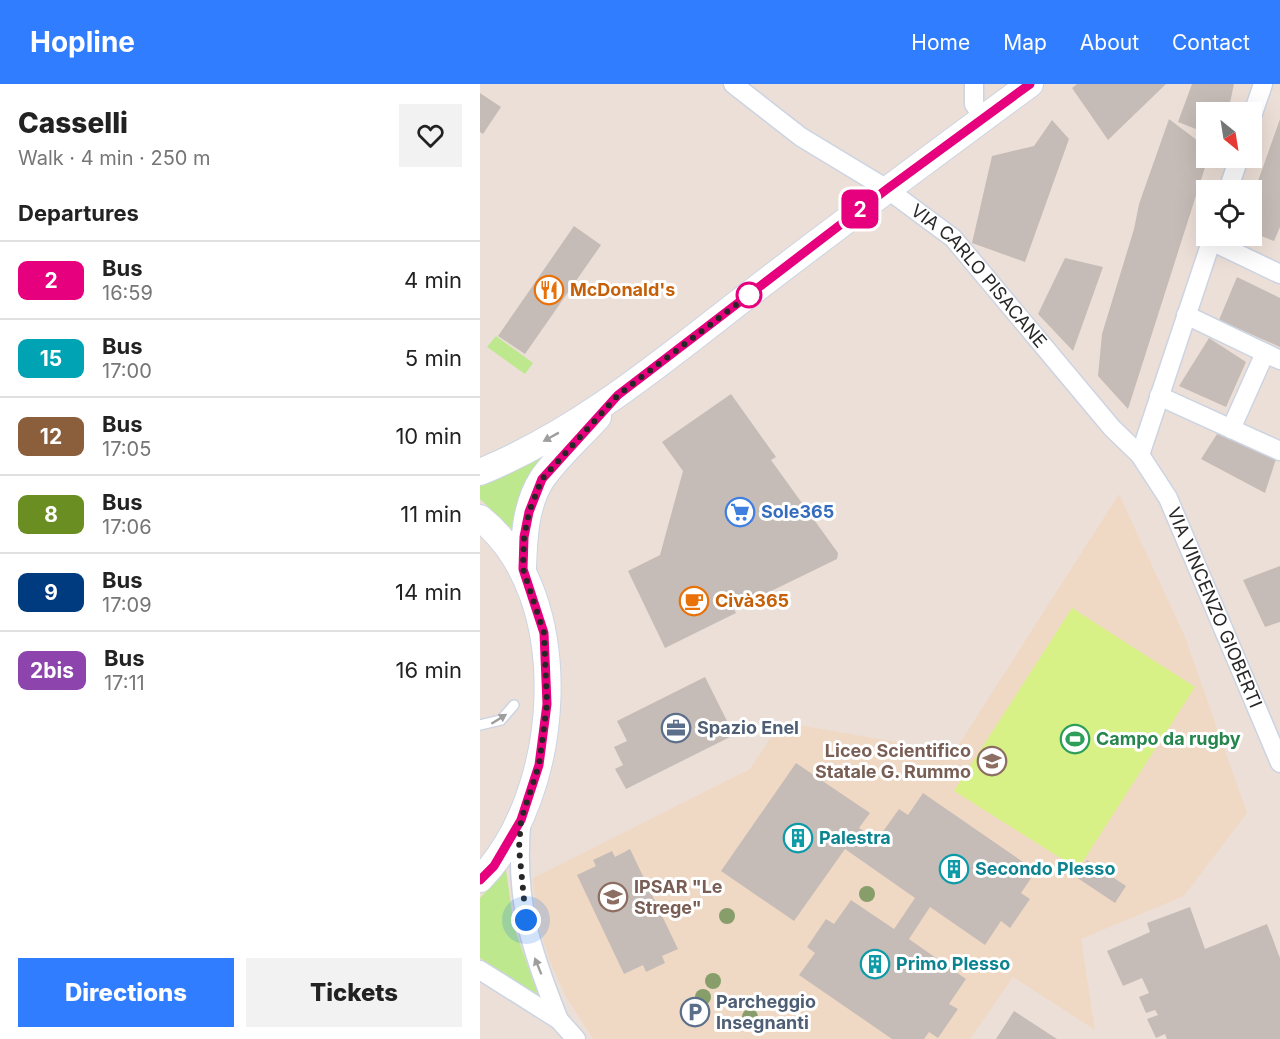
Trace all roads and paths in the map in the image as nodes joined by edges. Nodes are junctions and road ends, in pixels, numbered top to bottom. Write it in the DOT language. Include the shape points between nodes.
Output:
graph roads {
  1 [pos="733,84"];
  2 [pos="975,84"];
  3 [pos="1030,84"];
  4 [pos="1263,84"];
  5 [pos="1257,102"];
  6 [pos="983,118"];
  7 [pos="887,189"];
  8 [pos="1209,246"];
  9 [pos="1227,246"];
  10 [pos="1280,274"];
  11 [pos="1186,315"];
  12 [pos="1272,356"];
  13 [pos="618,395"];
  14 [pos="1159,396"];
  15 [pos="1232,429"];
  16 [pos="1280,451"];
  17 [pos="1140,455"];
  18 [pos="480,472"];
  19 [pos="480,518"];
  20 [pos="523,569"];
  21 [pos="514,705"];
  22 [pos="480,725"];
  23 [pos="1280,763"];
  24 [pos="521,820"];
  25 [pos="480,879"];
  26 [pos="480,970"];
  27 [pos="559,1020"];
  28 [pos="576,1039"];
  1 -- 7 [label="street, VIA CARLO PISACANE" via="801,137"];
  2 -- 6 [label="street" via="974,104"];
  3 -- 6 [label="main road"];
  4 -- 5 [label="street"];
  6 -- 7 [label="main road"];
  7 -- 13 [label="main road"];
  7 -- 17 [label="street, VIA CARLO PISACANE" via="953,238 1112,428"];
  8 -- 11 [label="street"];
  9 -- 10 [label="street"];
  11 -- 12 [label="street"];
  11 -- 14 [label="street"];
  12 -- 15 [label="street"];
  13 -- 18 [label="main road, one-way" via="554,435"];
  13 -- 20 [label="main road" via="542,479 529,512"];
  14 -- 15 [label="street"];
  14 -- 17 [label="street"];
  15 -- 16 [label="street"];
  17 -- 23 [label="street, VIA VINCENZO GIOBERTI" via="1168,498"];
  19 -- 20 [label="main road" via="494,529"];
  20 -- 24 [label="main road" via="544,633 547,704 539,765"];
  22 -- 21 [label="lane, one-way" via="501,720"];
  24 -- 25 [label="main road" via="494,866"];
  27 -- 24 [label="street, one-way" via="532,953 522,903"];
  26 -- 27 [label="street"];
  27 -- 28 [label="street"];
}
